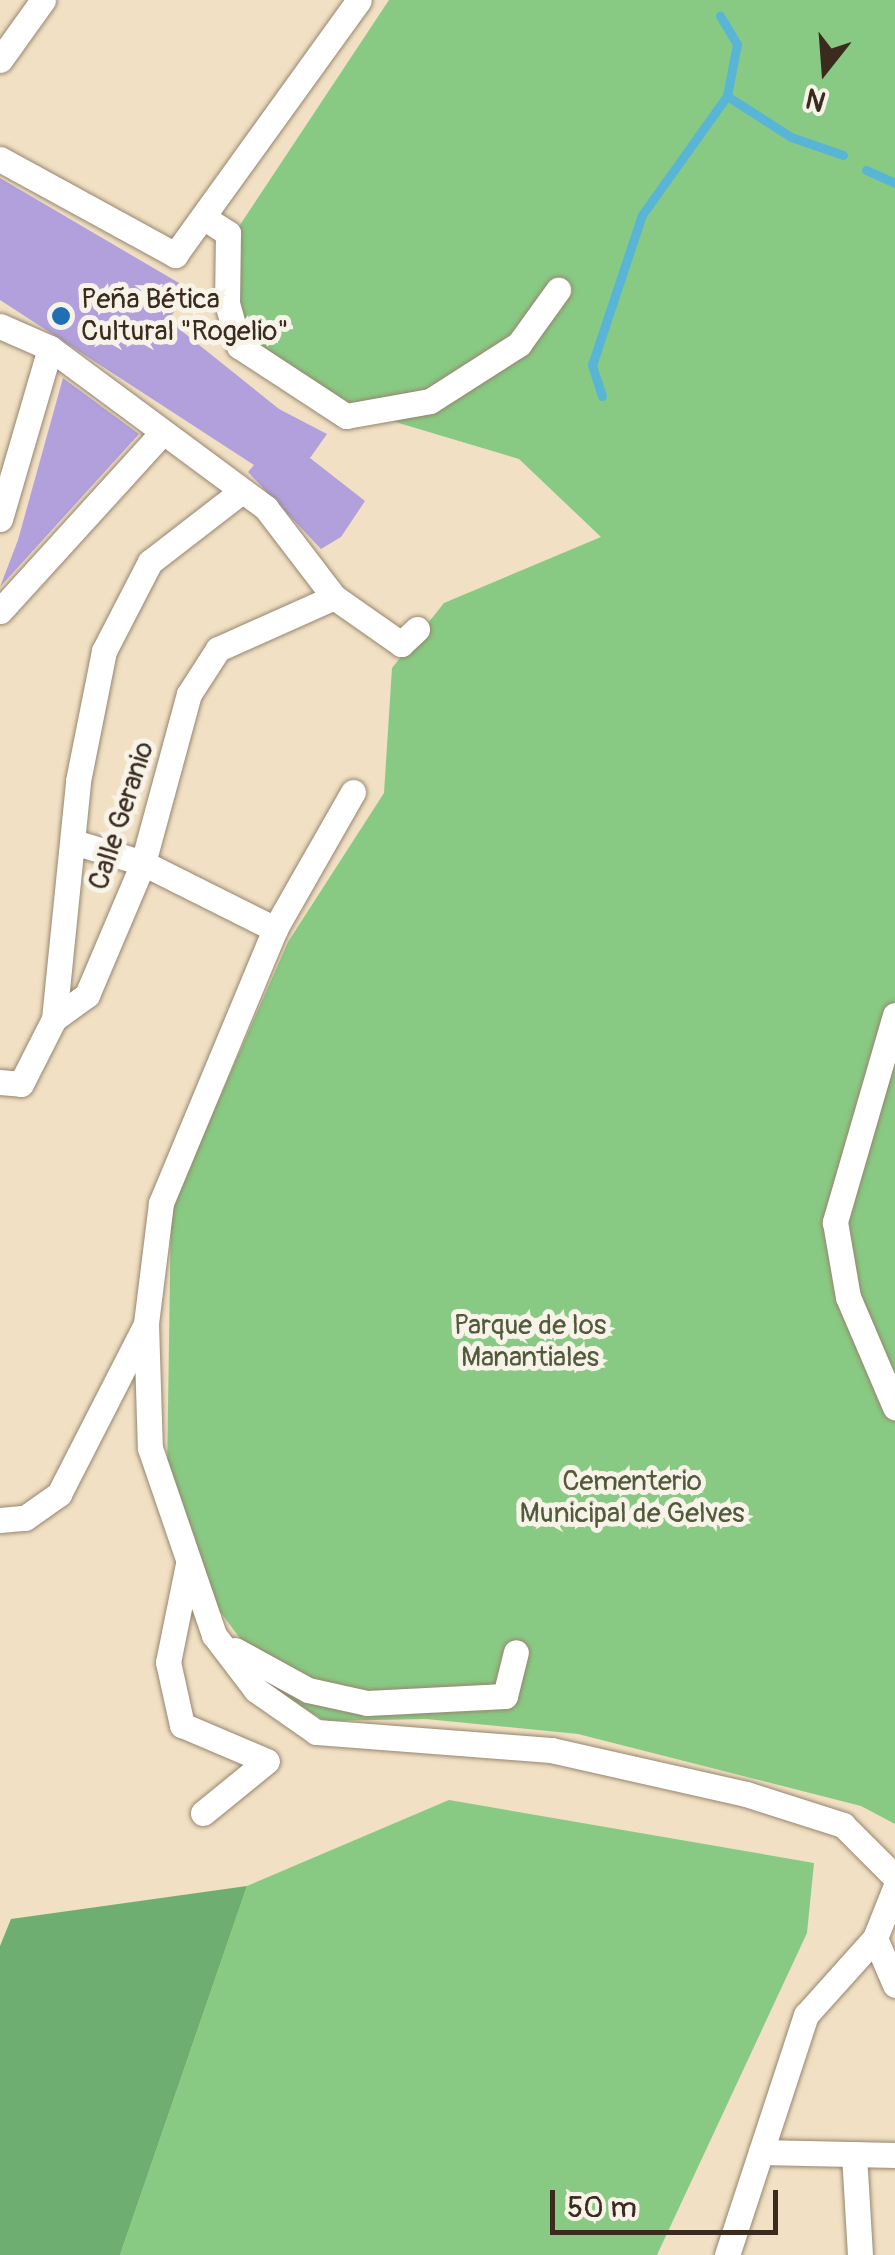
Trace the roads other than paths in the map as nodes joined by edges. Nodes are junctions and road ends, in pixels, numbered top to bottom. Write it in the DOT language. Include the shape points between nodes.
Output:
graph roads {
  1 [pos="43,0"];
  2 [pos="359,0"];
  3 [pos="0,60"];
  4 [pos="0,159"];
  5 [pos="202,217"];
  6 [pos="558,290"];
  7 [pos="0,326"];
  8 [pos="50,348"];
  9 [pos="162,433"];
  10 [pos="242,491"];
  11 [pos="2,502"];
  12 [pos="334,597"];
  13 [pos="0,611"];
  14 [pos="409,636"];
  15 [pos="353,792"];
  16 [pos="77,843"];
  17 [pos="143,863"];
  18 [pos="275,929"];
  19 [pos="895,1014"];
  20 [pos="54,1019"];
  21 [pos="0,1082"];
  22 [pos="146,1324"];
  23 [pos="895,1407"];
  24 [pos="0,1520"];
  25 [pos="188,1564"];
  26 [pos="214,1635"];
  27 [pos="516,1652"];
  28 [pos="203,1812"];
  29 [pos="895,1877"];
  30 [pos="895,1888"];
  31 [pos="875,1938"];
  32 [pos="895,1985"];
  33 [pos="761,2152"];
  34 [pos="854,2154"];
  35 [pos="895,2155"];
  36 [pos="726,2255"];
  37 [pos="860,2255"];
  1 -- 3 [label="street"];
  2 -- 5 [label="street"];
  4 -- 5 [label="street" via="175,255"];
  5 -- 6 [label="street" via="228,233 227,303 239,346 346,416 430,402 519,344"];
  7 -- 8 [label="street"];
  8 -- 9 [label="street"];
  8 -- 11 [label="street"];
  9 -- 10 [label="street"];
  9 -- 13 [label="street"];
  10 -- 12 [label="street" via="266,508"];
  10 -- 16 [label="street" via="150,562 104,651 78,782"];
  12 -- 14 [label="street"];
  12 -- 17 [label="street, Calle Geranio" via="218,649 189,694"];
  15 -- 18 [label="street"];
  16 -- 17 [label="street"];
  16 -- 20 [label="street"];
  17 -- 18 [label="street"];
  17 -- 20 [label="street, Calle Geranio" via="87,995"];
  18 -- 22 [label="street" via="161,1203"];
  19 -- 23 [label="street" via="835,1222 848,1297"];
  20 -- 21 [label="street, Calle Geranio" via="21,1084"];
  22 -- 24 [label="street" via="59,1494 25,1518"];
  22 -- 25 [label="street" via="150,1448"];
  25 -- 26 [label="street"];
  25 -- 28 [label="street" via="168,1662 182,1724 267,1761"];
  26 -- 27 [label="street" via="308,1690 367,1703 505,1696"];
  26 -- 29 [label="street" via="256,1690 316,1732 551,1750 746,1794 843,1825"];
  30 -- 31 [label="street"];
  31 -- 32 [label="street"];
  31 -- 33 [label="street" via="806,2016"];
  33 -- 34 [label="street"];
  33 -- 36 [label="street"];
  34 -- 35 [label="street"];
  34 -- 37 [label="street"];
}
